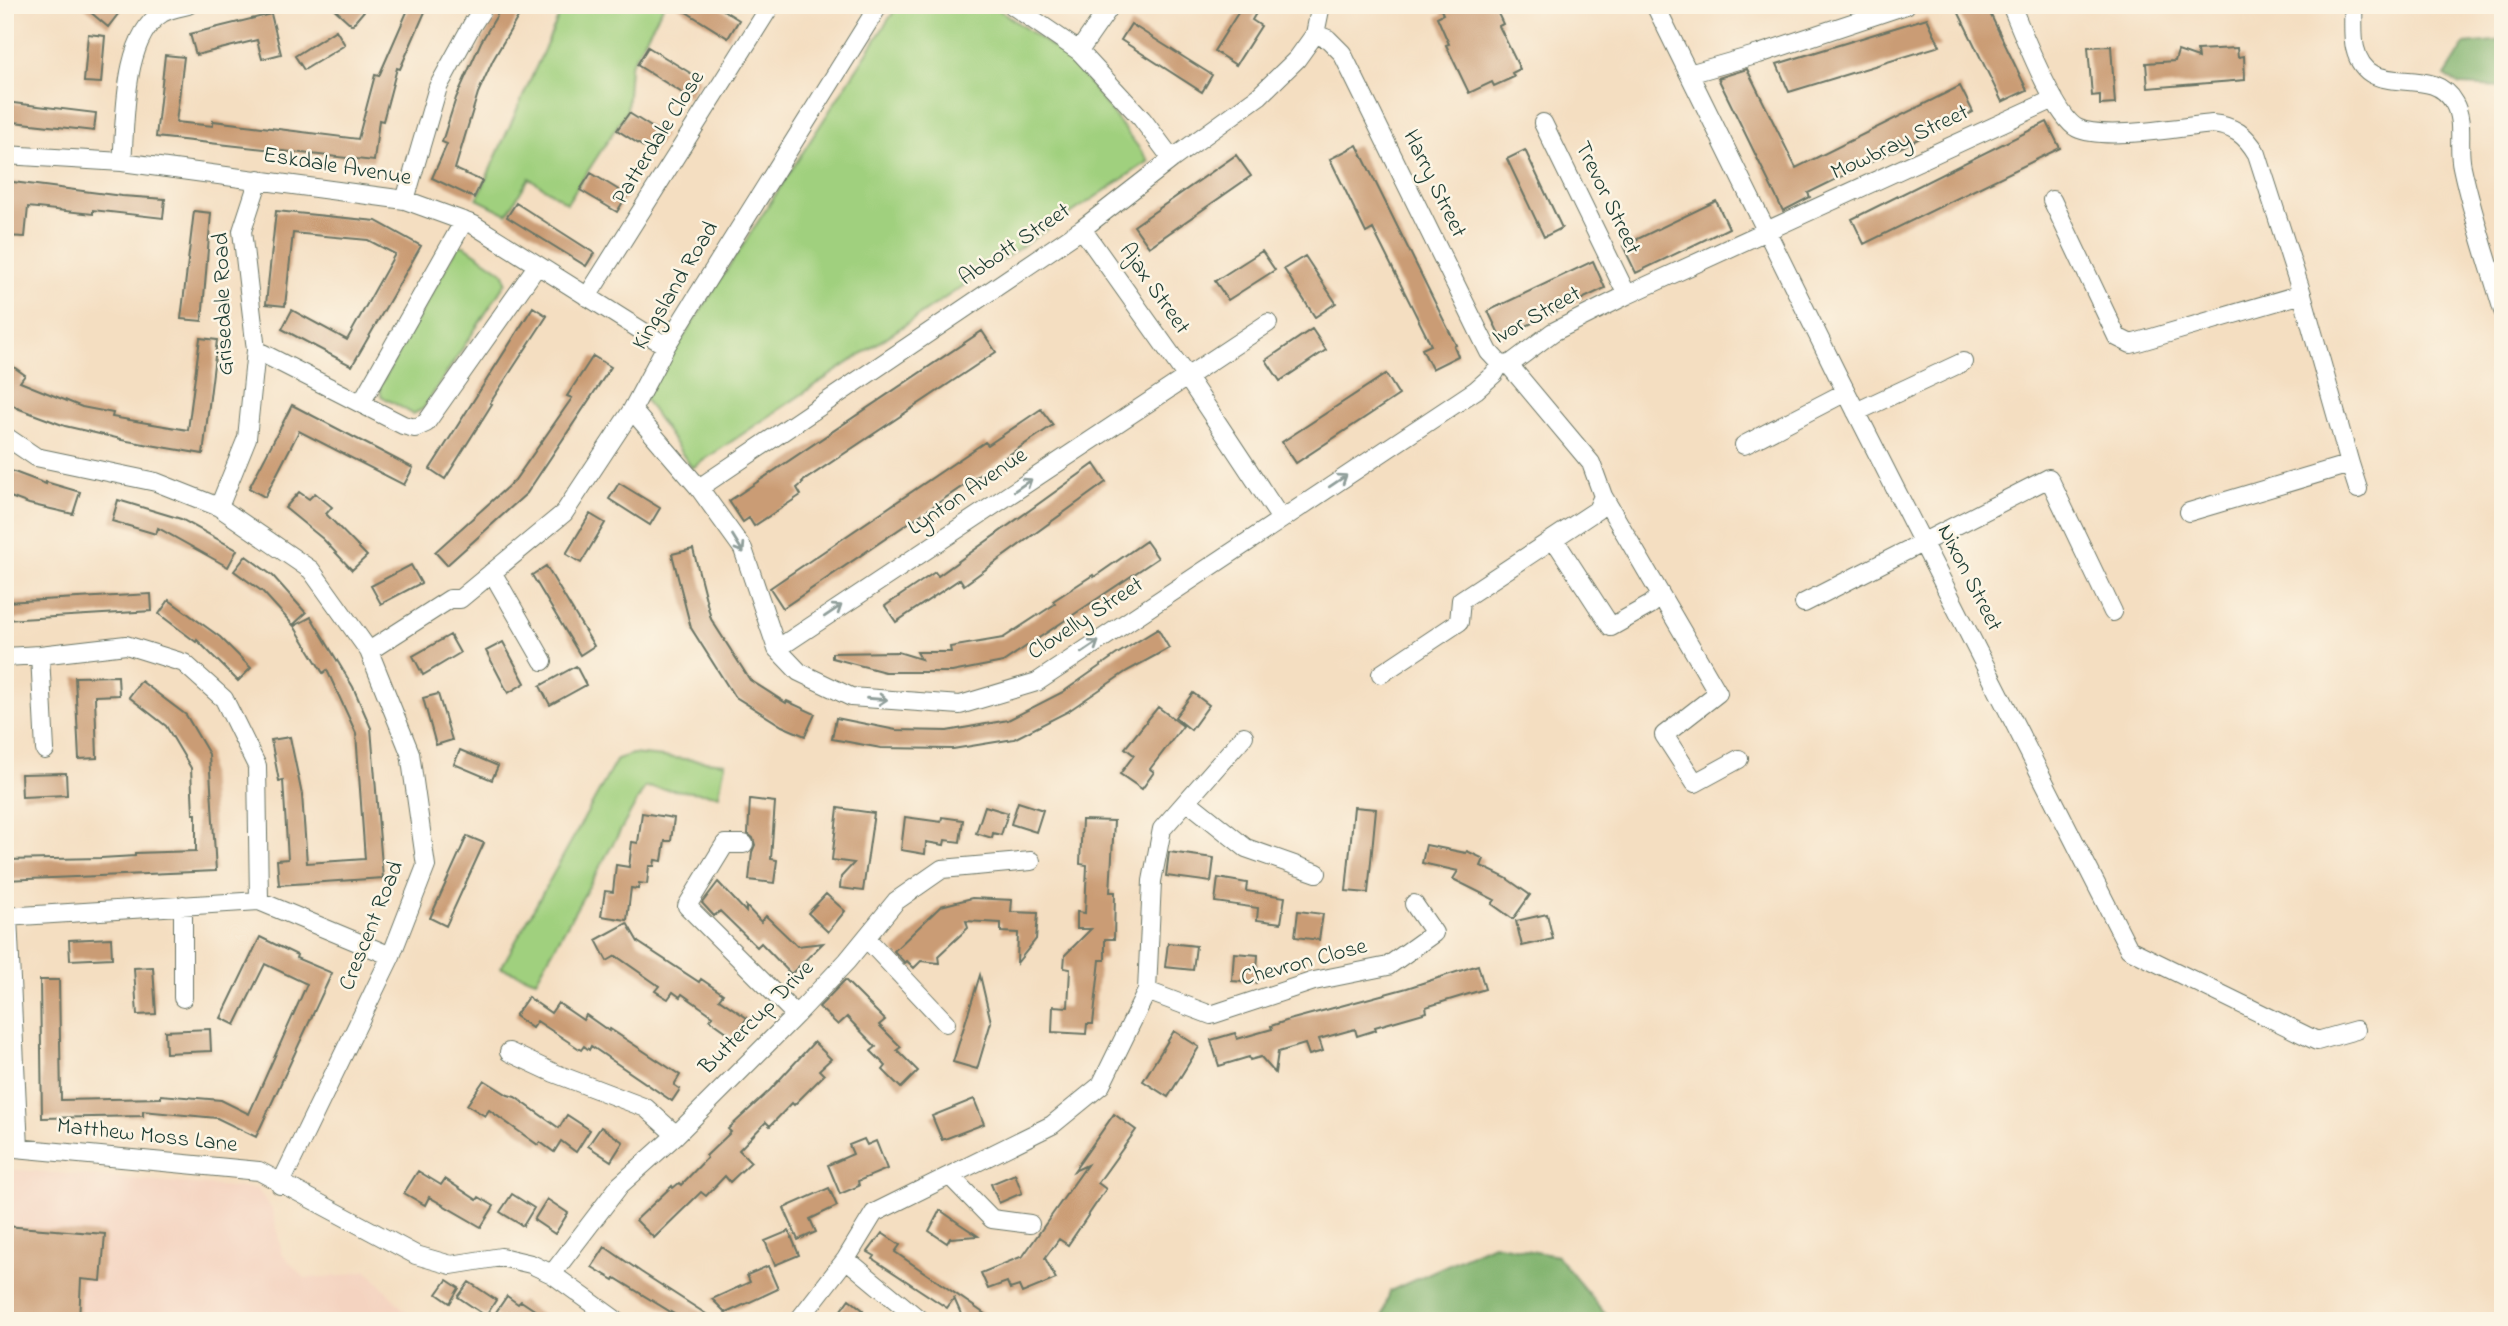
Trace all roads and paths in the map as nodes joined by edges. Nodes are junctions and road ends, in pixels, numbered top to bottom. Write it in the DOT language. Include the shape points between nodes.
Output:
graph roads {
  1 [pos="188,5"];
  2 [pos="485,5"];
  3 [pos="771,5"];
  4 [pos="879,5"];
  5 [pos="1012,5"];
  6 [pos="1111,5"];
  7 [pos="1321,5"];
  8 [pos="1654,5"];
  9 [pos="1906,5"];
  10 [pos="2011,5"];
  11 [pos="2353,5"];
  12 [pos="1315,34"];
  13 [pos="1079,51"];
  14 [pos="1689,74"];
  15 [pos="2054,99"];
  16 [pos="1543,122"];
  17 [pos="5,155"];
  18 [pos="1172,159"];
  19 [pos="122,163"];
  20 [pos="259,179"];
  21 [pos="405,200"];
  22 [pos="2052,200"];
  23 [pos="464,221"];
  24 [pos="1082,229"];
  25 [pos="1766,232"];
  26 [pos="537,267"];
  27 [pos="2302,294"];
  28 [pos="1627,295"];
  29 [pos="587,297"];
  30 [pos="2503,312"];
  31 [pos="1268,323"];
  32 [pos="666,346"];
  33 [pos="256,350"];
  34 [pos="1963,362"];
  35 [pos="1504,364"];
  36 [pos="1186,377"];
  37 [pos="1846,392"];
  38 [pos="363,405"];
  39 [pos="632,410"];
  40 [pos="1856,412"];
  41 [pos="5,436"];
  42 [pos="1744,444"];
  43 [pos="2350,464"];
  44 [pos="699,488"];
  45 [pos="2358,489"];
  46 [pos="1604,496"];
  47 [pos="219,507"];
  48 [pos="2189,512"];
  49 [pos="1281,519"];
  50 [pos="1554,539"];
  51 [pos="1923,542"];
  52 [pos="492,572"];
  53 [pos="1661,596"];
  54 [pos="1804,603"];
  55 [pos="2113,612"];
  56 [pos="776,649"];
  57 [pos="369,651"];
  58 [pos="40,655"];
  59 [pos="5,657"];
  60 [pos="543,662"];
  61 [pos="1381,674"];
  62 [pos="1244,736"];
  63 [pos="45,750"];
  64 [pos="1739,759"];
  65 [pos="1187,801"];
  66 [pos="744,844"];
  67 [pos="1031,861"];
  68 [pos="1317,873"];
  69 [pos="259,901"];
  70 [pos="1414,904"];
  71 [pos="183,905"];
  72 [pos="7,917"];
  73 [pos="866,938"];
  74 [pos="391,956"];
  75 [pos="1147,991"];
  76 [pos="183,998"];
  77 [pos="796,1015"];
  78 [pos="946,1023"];
  79 [pos="2356,1030"];
  80 [pos="509,1052"];
  81 [pos="676,1135"];
  82 [pos="12,1148"];
  83 [pos="950,1176"];
  84 [pos="280,1185"];
  85 [pos="1030,1224"];
  86 [pos="846,1259"];
  87 [pos="552,1274"];
  88 [pos="617,1321"];
  89 [pos="798,1321"];
  90 [pos="920,1321"];
  1 -- 19 [label="street" via="163,12 138,39"];
  2 -- 21 [label="street" via="438,87"];
  3 -- 29 [label="street, Patterdale Close"];
  4 -- 32 [label="street, Kingsland Road"];
  5 -- 13 [label="street"];
  6 -- 13 [label="street"];
  7 -- 12 [label="street, Abbott Street"];
  8 -- 14 [label="street, Nixon Street"];
  9 -- 14 [label="street"];
  10 -- 15 [label="street"];
  11 -- 30 [label="street" via="2355,50 2373,76 2434,84 2456,105 2461,165"];
  12 -- 18 [label="street, Abbott Street" via="1259,96"];
  12 -- 35 [label="street, Harry Street" via="1342,53 1489,352"];
  13 -- 18 [label="street"];
  14 -- 25 [label="street, Nixon Street"];
  15 -- 25 [label="street, Mowbray Street"];
  15 -- 27 [label="street" via="2074,127 2084,131 2105,134 2212,124 2225,125 2248,138"];
  16 -- 28 [label="street, Trevor Street"];
  17 -- 19 [label="street, Eskdale Avenue"];
  18 -- 24 [label="street, Abbott Street"];
  19 -- 20 [label="street, Eskdale Avenue"];
  20 -- 21 [label="street, Eskdale Avenue"];
  20 -- 33 [label="street, Grisedale Road" via="243,231"];
  21 -- 23 [label="street, Eskdale Avenue"];
  22 -- 27 [label="street" via="2117,337 2131,344"];
  23 -- 26 [label="street, Eskdale Avenue"];
  23 -- 38 [label="street"];
  24 -- 36 [label="street, Ajax Street"];
  24 -- 44 [label="street, Abbott Street"];
  25 -- 28 [label="street, Ivor Street"];
  25 -- 37 [label="street, Nixon Street"];
  26 -- 29 [label="street, Eskdale Avenue"];
  26 -- 38 [label="street" via="426,423 415,428 404,425"];
  27 -- 43 [label="street"];
  28 -- 35 [label="street, Ivor Street" via="1553,332"];
  29 -- 32 [label="street, Eskdale Avenue"];
  31 -- 36 [label="street"];
  32 -- 39 [label="street, Kingsland Road"];
  33 -- 38 [label="street"];
  33 -- 47 [label="street, Grisedale Road" via="247,438"];
  34 -- 40 [label="street"];
  35 -- 46 [label="street, Harry Street" via="1591,463"];
  49 -- 35 [label="street, Ivor Street, one-way" via="1476,390"];
  36 -- 49 [label="street, Ajax Street"];
  56 -- 36 [label="street, Lynton Avenue, one-way"];
  37 -- 40 [label="street, Nixon Street"];
  37 -- 42 [label="street"];
  39 -- 44 [label="street, Clovelly Street"];
  39 -- 52 [label="street, Kingsland Road" via="564,513"];
  40 -- 51 [label="street, Nixon Street"];
  41 -- 47 [label="street, Crescent Road" via="36,457 156,482"];
  43 -- 45 [label="street"];
  43 -- 48 [label="street"];
  44 -- 56 [label="street, Clovelly Street, one-way" via="743,548"];
  46 -- 50 [label="street" via="1597,510"];
  46 -- 53 [label="street, Harry Street"];
  47 -- 57 [label="street, Crescent Road" via="310,570"];
  56 -- 49 [label="street, Clovelly Street, one-way" via="799,672 852,697 960,705 1037,682"];
  50 -- 53 [label="street" via="1611,626"];
  50 -- 61 [label="street" via="1461,600 1458,622"];
  51 -- 54 [label="street"];
  51 -- 55 [label="street" via="2049,478"];
  51 -- 79 [label="street, Nixon Street" via="2129,949 2317,1041"];
  52 -- 57 [label="street, Kingsland Road" via="460,598 450,599"];
  52 -- 60 [label="street"];
  53 -- 64 [label="street, Harry Street" via="1718,693 1664,735 1695,783"];
  57 -- 74 [label="street, Crescent Road" via="410,754 426,866"];
  58 -- 59 [label="street"];
  58 -- 63 [label="street"];
  58 -- 69 [label="street" via="126,645 184,663 224,699 257,766"];
  62 -- 65 [label="street"];
  65 -- 68 [label="street" via="1247,848"];
  65 -- 75 [label="street" via="1162,829 1152,881"];
  66 -- 77 [label="street" via="726,844 687,906"];
  67 -- 73 [label="street, Buttercup Drive" via="942,869 896,901"];
  69 -- 71 [label="street"];
  69 -- 74 [label="street"];
  70 -- 75 [label="street, Chevron Close" via="1434,933 1388,966 1314,981 1211,1015"];
  71 -- 72 [label="street"];
  71 -- 76 [label="street"];
  72 -- 82 [label="street"];
  73 -- 77 [label="street, Buttercup Drive"];
  73 -- 78 [label="street"];
  74 -- 84 [label="street, Crescent Road"];
  75 -- 83 [label="street" via="1101,1085 1052,1125"];
  77 -- 81 [label="street, Buttercup Drive"];
  80 -- 81 [label="street" via="646,1108"];
  81 -- 87 [label="street, Buttercup Drive" via="620,1185"];
  82 -- 84 [label="street, Matthew Moss Lane" via="259,1171"];
  83 -- 85 [label="street" via="992,1219"];
  83 -- 86 [label="street" via="874,1213"];
  84 -- 87 [label="street, Matthew Moss Lane" via="416,1255 451,1265 501,1256"];
  86 -- 89 [label="street"];
  86 -- 90 [label="street"];
  87 -- 88 [label="street, Matthew Moss Lane"];
}
